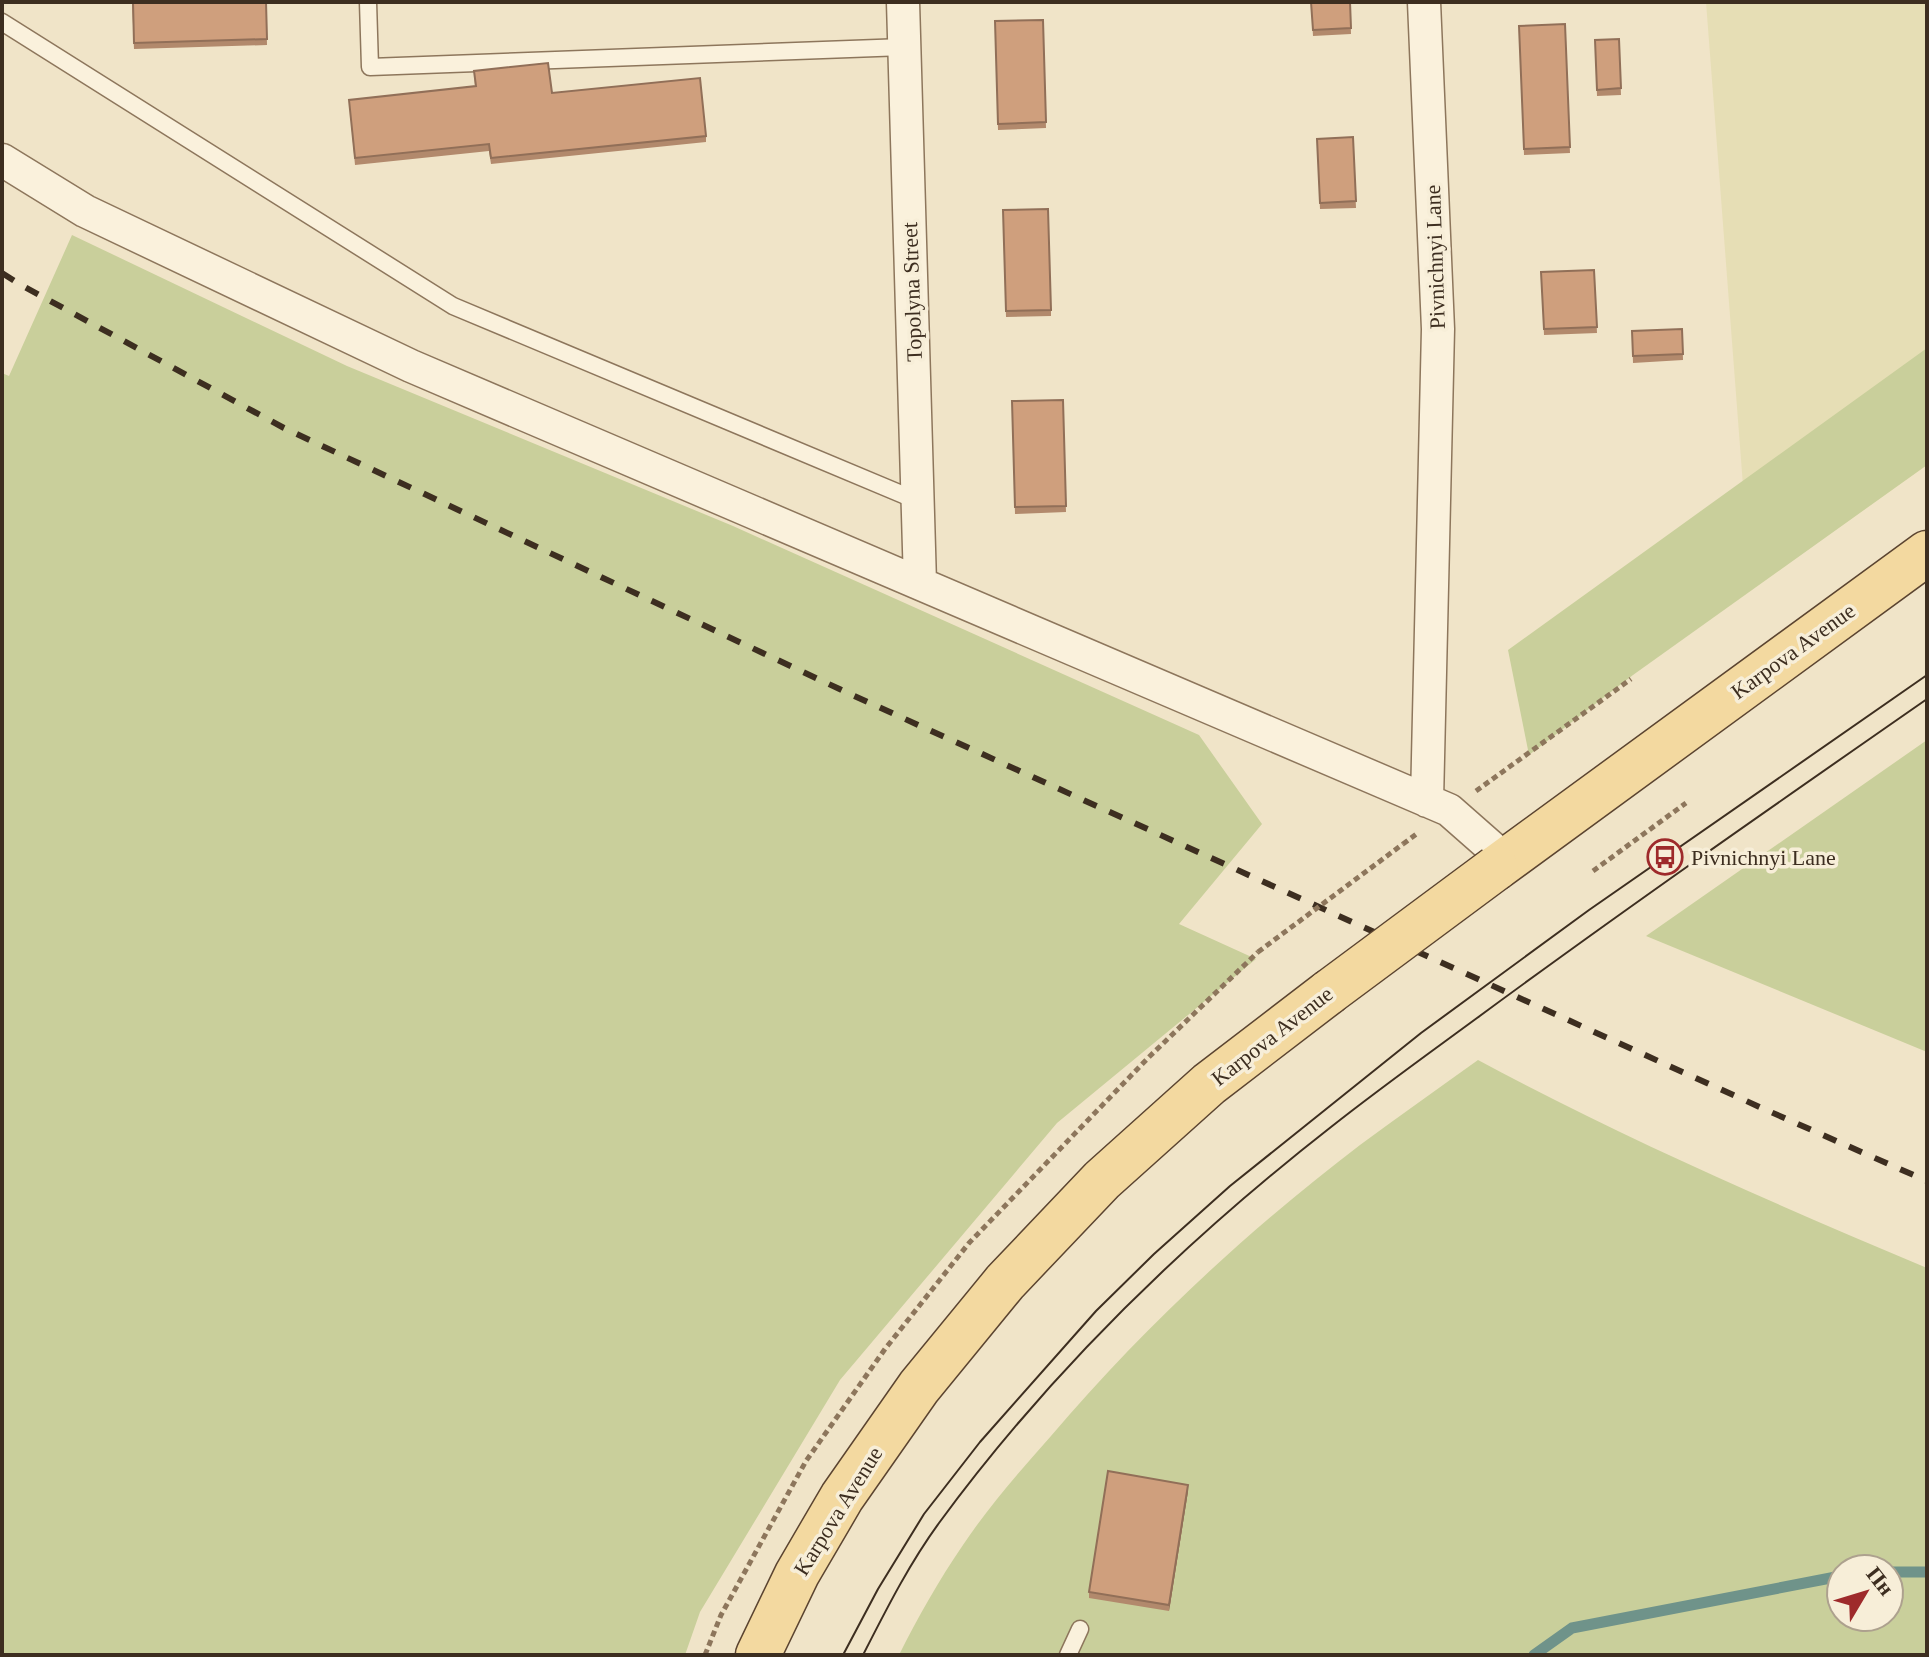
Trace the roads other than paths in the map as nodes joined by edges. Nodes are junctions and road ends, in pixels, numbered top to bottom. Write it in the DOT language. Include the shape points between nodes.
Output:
graph roads {
  1 [pos="368,2"];
  2 [pos="903,2"];
  3 [pos="1424,2"];
  4 [pos="2,22"];
  5 [pos="904,47"];
  6 [pos="2,160"];
  7 [pos="918,501"];
  8 [pos="1927,553"];
  9 [pos="920,583"];
  10 [pos="1438,806"];
  11 [pos="1501,864"];
  12 [pos="1080,1629"];
  13 [pos="758,1655"];
  14 [pos="1068,1655"];
  1 -- 5 [label="lane" via="370,67"];
  2 -- 5 [label="street, Topolyna Street"];
  3 -- 10 [label="street, Pivnichnyi Lane" via="1438,329"];
  4 -- 7 [label="lane" via="453,306"];
  5 -- 7 [label="street, Topolyna Street"];
  6 -- 9 [label="street" via="85,211 411,366"];
  7 -- 9 [label="street, Topolyna Street"];
  8 -- 11 [label="main road, Karpova Avenue"];
  9 -- 10 [label="street"];
  10 -- 11 [label="street"];
  11 -- 13 [label="main road, Karpova Avenue, bridge" via="1209,1084 1102,1180 1005,1282 919,1387 842,1497"];
  12 -- 14 [label="lane"];
}
